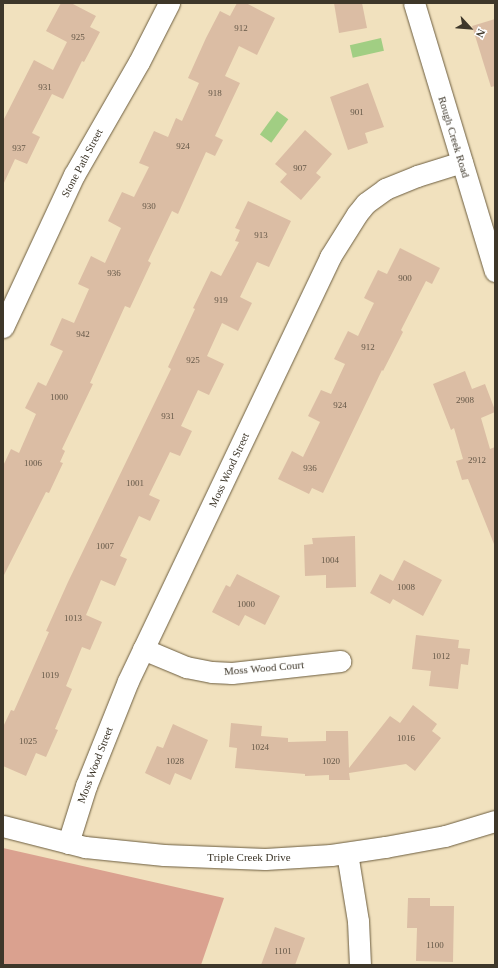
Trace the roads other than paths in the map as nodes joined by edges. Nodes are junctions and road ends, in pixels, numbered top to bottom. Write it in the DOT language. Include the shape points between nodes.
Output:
graph roads {
  1 [pos="169,3"];
  2 [pos="414,3"];
  3 [pos="462,162"];
  4 [pos="495,271"];
  5 [pos="3,327"];
  6 [pos="143,649"];
  7 [pos="340,661"];
  8 [pos="495,821"];
  9 [pos="3,826"];
  10 [pos="68,843"];
  11 [pos="347,853"];
  12 [pos="360,965"];
  1 -- 5 [label="street, Stone Path Street" via="139,62 82,161"];
  2 -- 3 [label="street, Rough Creek Road"];
  3 -- 4 [label="street, Rough Creek Road"];
  3 -- 6 [label="street, Moss Wood Street" via="385,189 366,203 347,228 330,257"];
  6 -- 7 [label="street, Moss Wood Court" via="186,667 212,672 232,673"];
  6 -- 10 [label="street, Moss Wood Street" via="86,786"];
  8 -- 11 [label="street, Triple Creek Drive" via="445,836"];
  9 -- 10 [label="street, Triple Creek Drive"];
  10 -- 11 [label="street, Triple Creek Drive" via="109,850 215,858 265,859"];
  11 -- 12 [label="street" via="358,921"];
}
